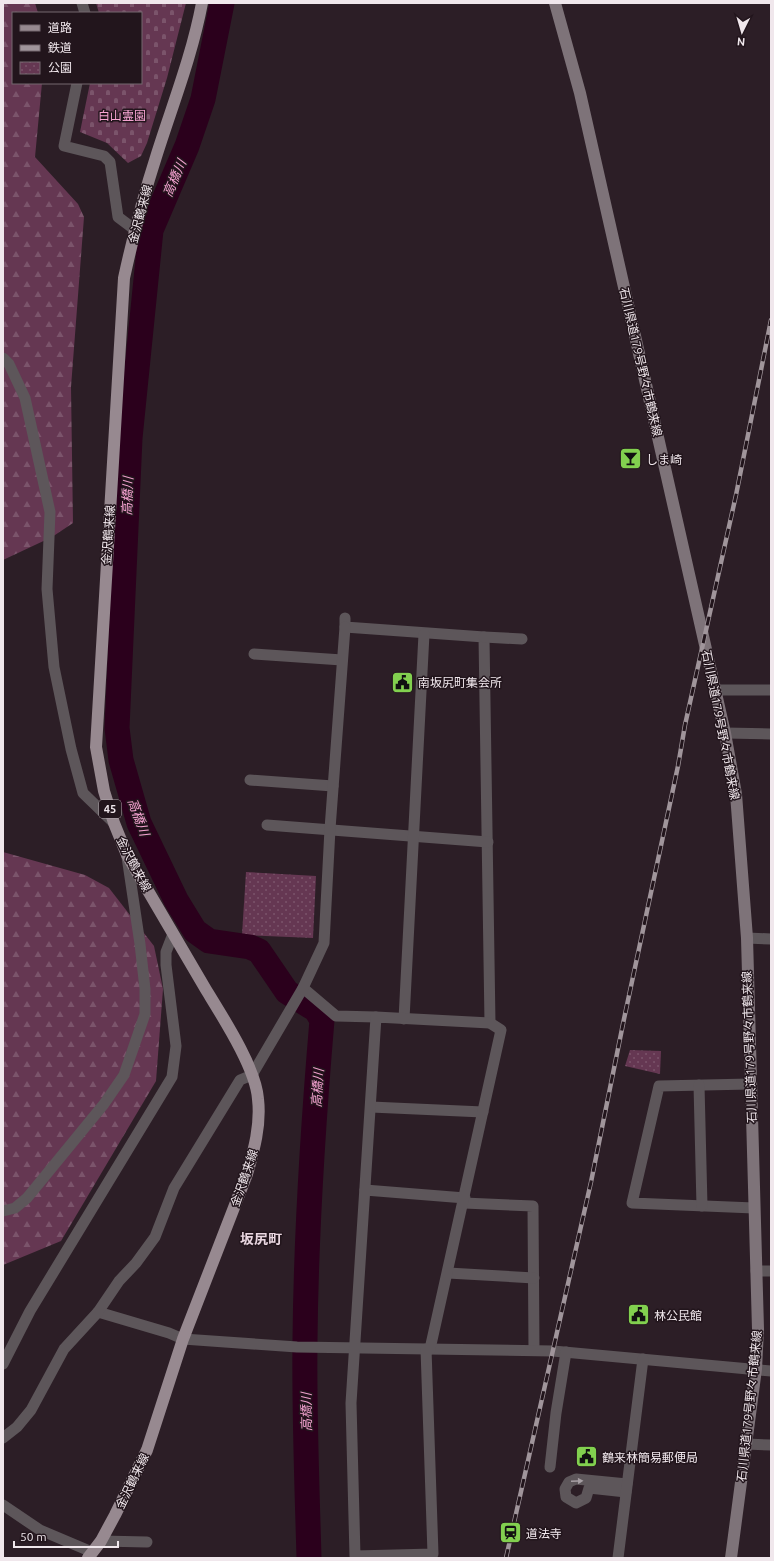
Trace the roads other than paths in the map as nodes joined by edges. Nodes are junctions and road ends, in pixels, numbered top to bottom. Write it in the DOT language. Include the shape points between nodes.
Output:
graph roads {
  1 [pos="202,3"];
  2 [pos="555,3"];
  3 [pos="77,84"];
  4 [pos="134,229"];
  5 [pos="3,358"];
  6 [pos="424,634"];
  7 [pos="484,637"];
  8 [pos="522,639"];
  9 [pos="254,654"];
  10 [pos="342,660"];
  11 [pos="715,690"];
  12 [pos="771,690"];
  13 [pos="725,733"];
  14 [pos="771,734"];
  15 [pos="250,780"];
  16 [pos="333,786"];
  17 [pos="114,823"];
  18 [pos="267,825"];
  19 [pos="330,829"];
  20 [pos="412,835"];
  21 [pos="488,842"];
  22 [pos="127,855"];
  23 [pos="174,934"];
  24 [pos="746,938"];
  25 [pos="771,939"];
  26 [pos="298,995"];
  27 [pos="376,1017"];
  28 [pos="404,1019"];
  29 [pos="490,1024"];
  30 [pos="252,1075"];
  31 [pos="750,1084"];
  32 [pos="699,1085"];
  33 [pos="371,1107"];
  34 [pos="483,1112"];
  35 [pos="365,1190"];
  36 [pos="464,1201"];
  37 [pos="702,1206"];
  38 [pos="754,1208"];
  39 [pos="3,1211"];
  40 [pos="756,1271"];
  41 [pos="771,1271"];
  42 [pos="448,1273"];
  43 [pos="534,1278"];
  44 [pos="98,1312"];
  45 [pos="183,1339"];
  46 [pos="354,1348"];
  47 [pos="428,1349"];
  48 [pos="534,1350"];
  49 [pos="566,1352"];
  50 [pos="642,1359"];
  51 [pos="3,1364"];
  52 [pos="756,1369"];
  53 [pos="771,1371"];
  54 [pos="3,1438"];
  55 [pos="746,1444"];
  56 [pos="771,1446"];
  57 [pos="550,1468"];
  58 [pos="626,1488"];
  59 [pos="3,1505"];
  60 [pos="101,1541"];
  61 [pos="148,1542"];
  62 [pos="90,1555"];
  63 [pos="618,1558"];
  64 [pos="731,1558"];
  1 -- 4 [label="main road, 金沢鶴来線 / 45" via="184,78 156,156"];
  2 -- 11 [label="main road, 石川県道179号野々市鶴来線" via="582,101"];
  3 -- 4 [label="street" via="64,146 104,156 110,162 118,217"];
  4 -- 17 [label="main road, 金沢鶴来線 / 45" via="124,278 96,747 104,791"];
  5 -- 17 [label="street" via="9,364 25,398 50,512 46,589 54,667 71,749 83,793"];
  6 -- 7 [label="street"];
  6 -- 10 [label="street" via="345,623"];
  6 -- 20 [label="street"];
  7 -- 8 [label="street"];
  7 -- 21 [label="street"];
  9 -- 10 [label="street"];
  10 -- 16 [label="street"];
  11 -- 12 [label="street"];
  11 -- 13 [label="main road, 石川県道179号野々市鶴来線"];
  13 -- 14 [label="street"];
  13 -- 24 [label="main road, 石川県道179号野々市鶴来線" via="736,794"];
  15 -- 16 [label="street"];
  16 -- 19 [label="street"];
  17 -- 22 [label="main road, 金沢鶴来線 / 45"];
  18 -- 19 [label="street"];
  19 -- 20 [label="street"];
  19 -- 26 [label="street" via="324,942"];
  20 -- 21 [label="street"];
  20 -- 28 [label="street"];
  21 -- 29 [label="street"];
  22 -- 23 [label="main road, 金沢鶴来線 / 45"];
  22 -- 39 [label="street" via="145,989 145,1014 132,1055 124,1075 104,1104 36,1186 15,1208"];
  23 -- 30 [label="main road, 金沢鶴来線 / 45" via="232,1033"];
  23 -- 51 [label="street" via="166,952 176,1046 172,1077 30,1311"];
  24 -- 25 [label="street"];
  24 -- 31 [label="main road, 石川県道179号野々市鶴来線"];
  26 -- 27 [label="street" via="336,1016"];
  26 -- 30 [label="street"];
  27 -- 28 [label="street"];
  27 -- 33 [label="street"];
  28 -- 29 [label="street"];
  29 -- 34 [label="street" via="501,1030"];
  30 -- 44 [label="street" via="240,1080 174,1188 155,1237 119,1281"];
  30 -- 45 [label="main road, 金沢鶴来線 / 45" via="258,1098 259,1118 254,1149"];
  31 -- 32 [label="street"];
  31 -- 38 [label="main road, 石川県道179号野々市鶴来線"];
  32 -- 37 [label="street"];
  32 -- 37 [label="street" via="659,1086 632,1203"];
  33 -- 34 [label="street"];
  33 -- 35 [label="street"];
  34 -- 36 [label="street"];
  35 -- 36 [label="street"];
  35 -- 46 [label="street"];
  36 -- 42 [label="street"];
  36 -- 43 [label="street" via="533,1206"];
  37 -- 38 [label="street"];
  38 -- 40 [label="main road, 石川県道179号野々市鶴来線"];
  40 -- 41 [label="street"];
  40 -- 52 [label="main road, 石川県道179号野々市鶴来線"];
  42 -- 43 [label="street"];
  42 -- 47 [label="street"];
  43 -- 48 [label="street"];
  44 -- 45 [label="street"];
  44 -- 54 [label="street" via="64,1349 31,1410 17,1427"];
  45 -- 46 [label="street"];
  45 -- 60 [label="main road, 金沢鶴来線 / 45" via="147,1450"];
  46 -- 47 [label="street"];
  46 -- 47 [label="street" via="351,1403 355,1556 433,1554"];
  47 -- 48 [label="street"];
  48 -- 49 [label="street"];
  49 -- 50 [label="street"];
  49 -- 57 [label="street"];
  50 -- 52 [label="street"];
  50 -- 58 [label="street"];
  52 -- 53 [label="street"];
  52 -- 55 [label="main road, 石川県道179号野々市鶴来線"];
  55 -- 56 [label="street"];
  55 -- 64 [label="main road, 石川県道179号野々市鶴来線"];
  58 -- 58 [label="street, one-way" via="590,1488 586,1498 576,1502 566,1497 565,1489 569,1482 576,1479"];
  58 -- 63 [label="street"];
  59 -- 62 [label="street" via="40,1530"];
  60 -- 61 [label="street"];
  60 -- 62 [label="main road, 金沢鶴来線 / 45"];
}
